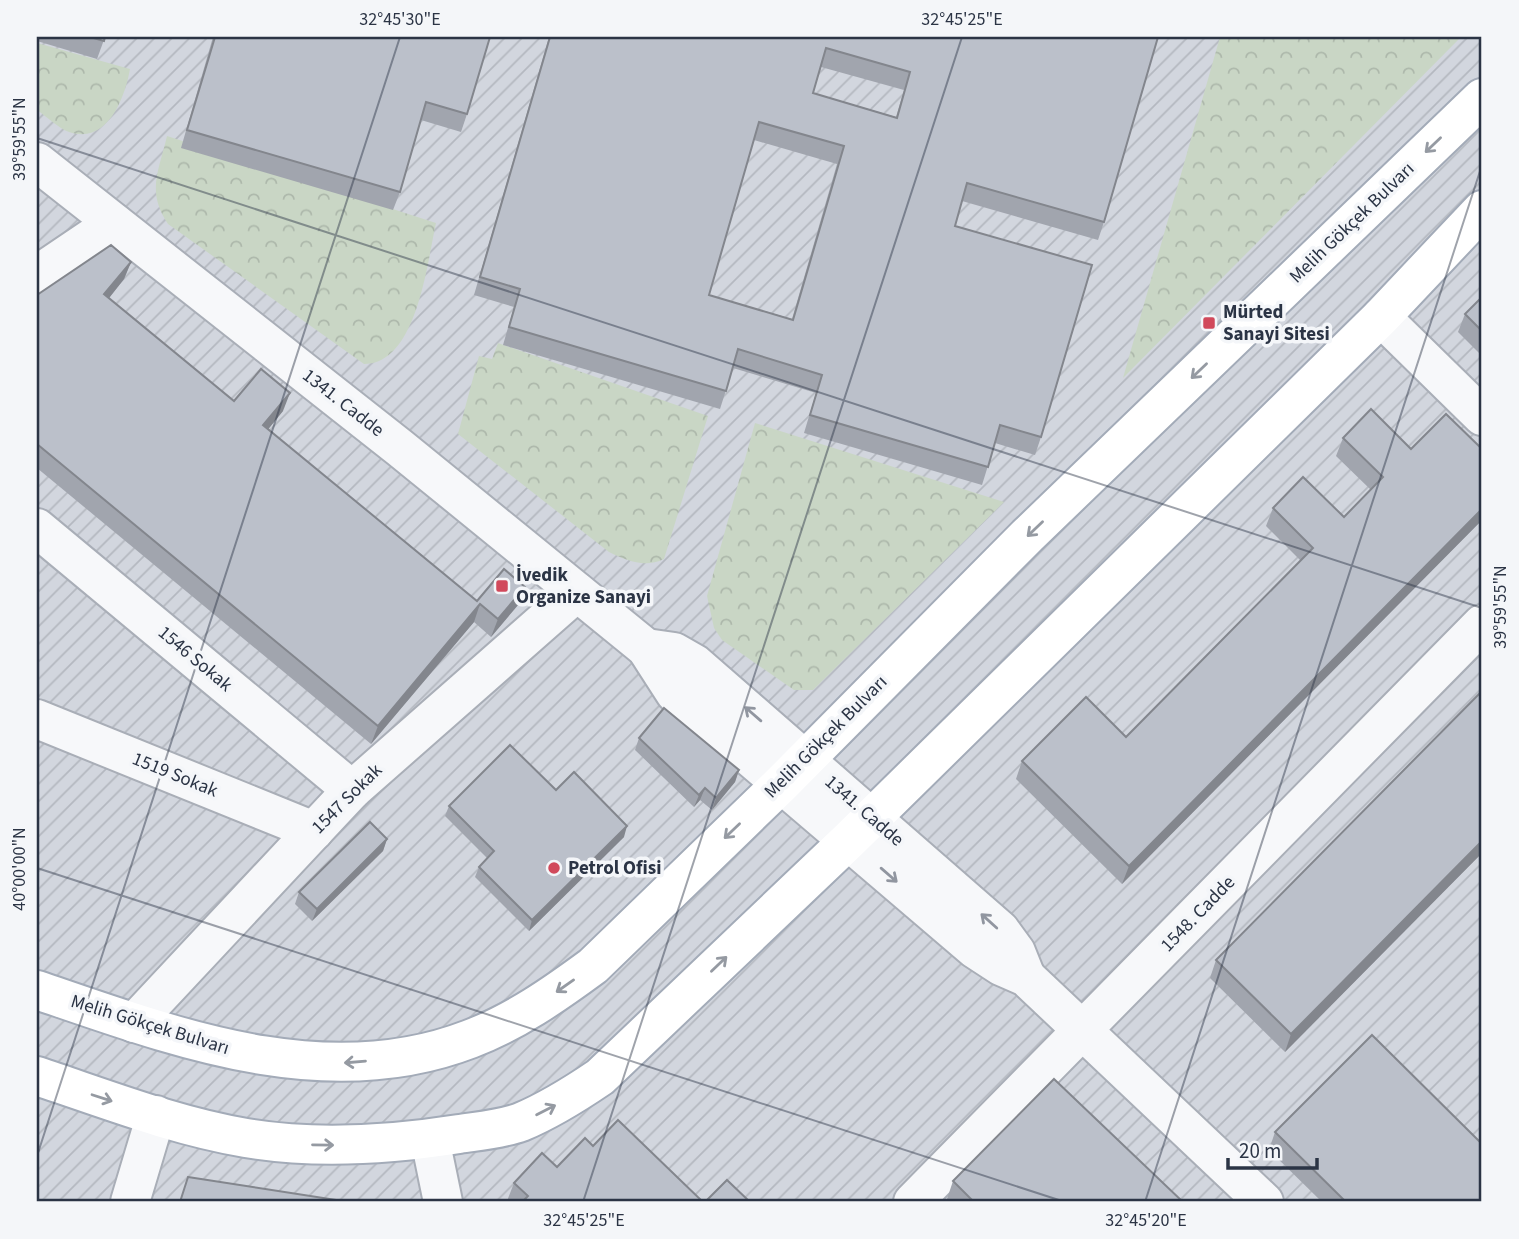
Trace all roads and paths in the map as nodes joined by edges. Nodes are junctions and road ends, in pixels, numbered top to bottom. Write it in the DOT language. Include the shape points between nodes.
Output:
graph roads {
  1 [pos="1482,98"];
  2 [pos="37,162"];
  3 [pos="1482,211"];
  4 [pos="114,223"];
  5 [pos="37,275"];
  6 [pos="1381,317"];
  7 [pos="1482,416"];
  8 [pos="37,528"];
  9 [pos="577,592"];
  10 [pos="1482,624"];
  11 [pos="37,719"];
  12 [pos="793,771"];
  13 [pos="352,790"];
  14 [pos="860,829"];
  15 [pos="314,831"];
  16 [pos="37,990"];
  17 [pos="134,1023"];
  18 [pos="1083,1031"];
  19 [pos="37,1076"];
  20 [pos="156,1115"];
  21 [pos="430,1139"];
  22 [pos="130,1202"];
  23 [pos="443,1202"];
  24 [pos="913,1202"];
  25 [pos="1264,1202"];
  1 -- 12 [label="main road, Melih Gökçek Bulvarı, one-way" via="1027,536"];
  2 -- 4 [label="street, 1341. Cadde"];
  3 -- 6 [label="main road"];
  4 -- 5 [label="street"];
  4 -- 9 [label="street, 1341. Cadde"];
  6 -- 7 [label="street"];
  6 -- 14 [label="main road"];
  8 -- 13 [label="street, 1546 Sokak"];
  9 -- 12 [label="street, 1341. Cadde" via="646,648 675,693"];
  9 -- 13 [label="street, 1547 Sokak"];
  10 -- 18 [label="street, 1548. Cadde"];
  11 -- 15 [label="street, 1519 Sokak"];
  12 -- 14 [label="street, 1341. Cadde"];
  12 -- 17 [label="main road, Melih Gökçek Bulvarı, one-way" via="593,966 561,990 470,1039 419,1053 341,1063 235,1051"];
  13 -- 15 [label="street, 1547 Sokak"];
  14 -- 18 [label="street, 1341. Cadde" via="975,949 1026,977"];
  21 -- 14 [label="main road, one-way" via="518,1123 600,1077"];
  15 -- 17 [label="street, 1547 Sokak"];
  16 -- 17 [label="main road, Melih Gökçek Bulvarı"];
  18 -- 24 [label="street, 1548. Cadde"];
  18 -- 25 [label="street, 1341. Cadde"];
  19 -- 20 [label="main road, one-way"];
  20 -- 21 [label="main road, one-way" via="281,1143"];
  20 -- 22 [label="street"];
  21 -- 23 [label="street"];
}
